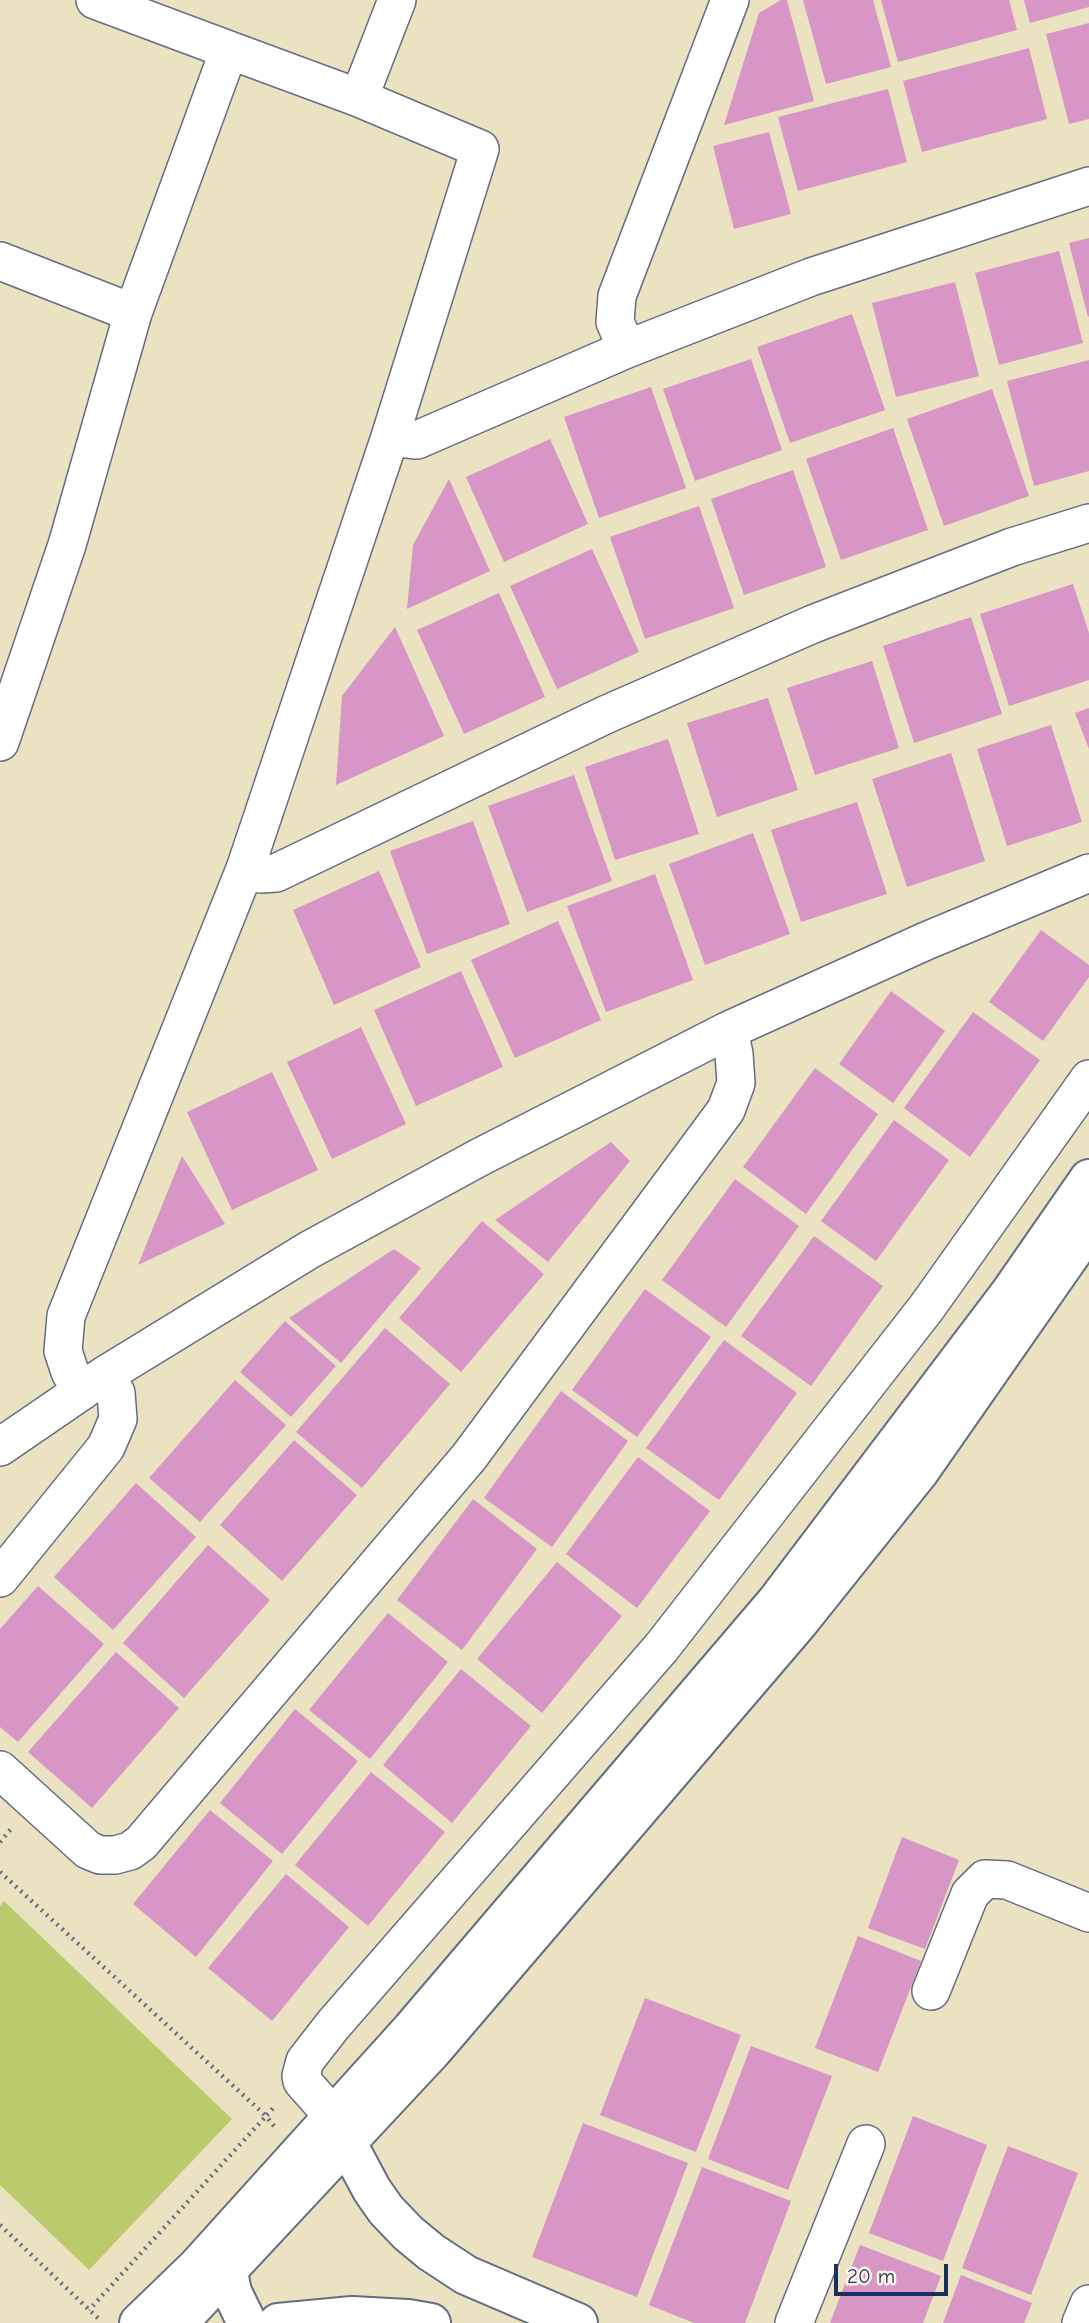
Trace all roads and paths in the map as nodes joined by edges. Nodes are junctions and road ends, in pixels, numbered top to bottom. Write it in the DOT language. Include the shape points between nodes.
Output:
graph roads {
  1 [pos="95,0"];
  2 [pos="397,0"];
  3 [pos="730,0"];
  4 [pos="229,50"];
  5 [pos="359,98"];
  6 [pos="1089,187"];
  7 [pos="0,261"];
  8 [pos="134,313"];
  9 [pos="626,349"];
  10 [pos="390,437"];
  11 [pos="1089,523"];
  12 [pos="0,742"];
  13 [pos="245,869"];
  14 [pos="1089,873"];
  15 [pos="729,1030"];
  16 [pos="1089,1079"];
  17 [pos="1089,1179"];
  18 [pos="1083,1248"];
  19 [pos="93,1383"];
  20 [pos="0,1447"];
  21 [pos="0,1578"];
  22 [pos="0,1770"];
  23 [pos="0,1872"];
  24 [pos="1089,1913"];
  25 [pos="931,1991"];
  26 [pos="340,2129"];
  27 [pos="866,2144"];
  28 [pos="0,2225"];
  29 [pos="225,2255"];
  30 [pos="1089,2304"];
  31 [pos="89,2310"];
  32 [pos="525,2313"];
  33 [pos="104,2323"];
  34 [pos="139,2323"];
  35 [pos="178,2323"];
  36 [pos="247,2323"];
  37 [pos="278,2323"];
  38 [pos="431,2323"];
  39 [pos="578,2323"];
  40 [pos="794,2323"];
  41 [pos="1082,2323"];
  1 -- 4 [label="street"];
  2 -- 5 [label="street"];
  3 -- 9 [label="street" via="617,296 615,322"];
  4 -- 5 [label="street"];
  4 -- 8 [label="street"];
  5 -- 10 [label="street" via="480,149"];
  6 -- 9 [label="street" via="811,277"];
  7 -- 8 [label="street"];
  8 -- 12 [label="street" via="66,545"];
  9 -- 10 [label="street" via="417,440"];
  10 -- 13 [label="street"];
  11 -- 13 [label="street" via="813,624 606,715 276,873"];
  13 -- 19 [label="street" via="66,1316 63,1351 70,1372"];
  14 -- 15 [label="street"];
  15 -- 19 [label="street" via="309,1250"];
  15 -- 22 [label="street" via="736,1083 726,1110 469,1457 141,1843 115,1855 88,1850"];
  16 -- 26 [label="street" via="927,1307 661,1648 305,2061 302,2081"];
  17 -- 26 [label="street" via="1010,1293 777,1601 411,2030"];
  18 -- 26 [label="street" via="919,1472 799,1622 441,2040"];
  19 -- 20 [label="street"];
  19 -- 21 [label="street" via="116,1393 118,1419 106,1447"];
  23 -- 31 [label="path" via="266,2116"];
  24 -- 25 [label="street" via="1007,1881 985,1879 970,1894"];
  26 -- 29 [label="street"];
  26 -- 32 [label="street" via="372,2190 408,2233"];
  27 -- 40 [label="street"];
  28 -- 31 [label="path"];
  29 -- 34 [label="street" via="197,2267"];
  29 -- 35 [label="street"];
  29 -- 36 [label="street" via="232,2292"];
  30 -- 41 [label="street"];
  31 -- 33 [label="path"];
  32 -- 39 [label="street"];
  37 -- 38 [label="street" via="352,2316"];
}
